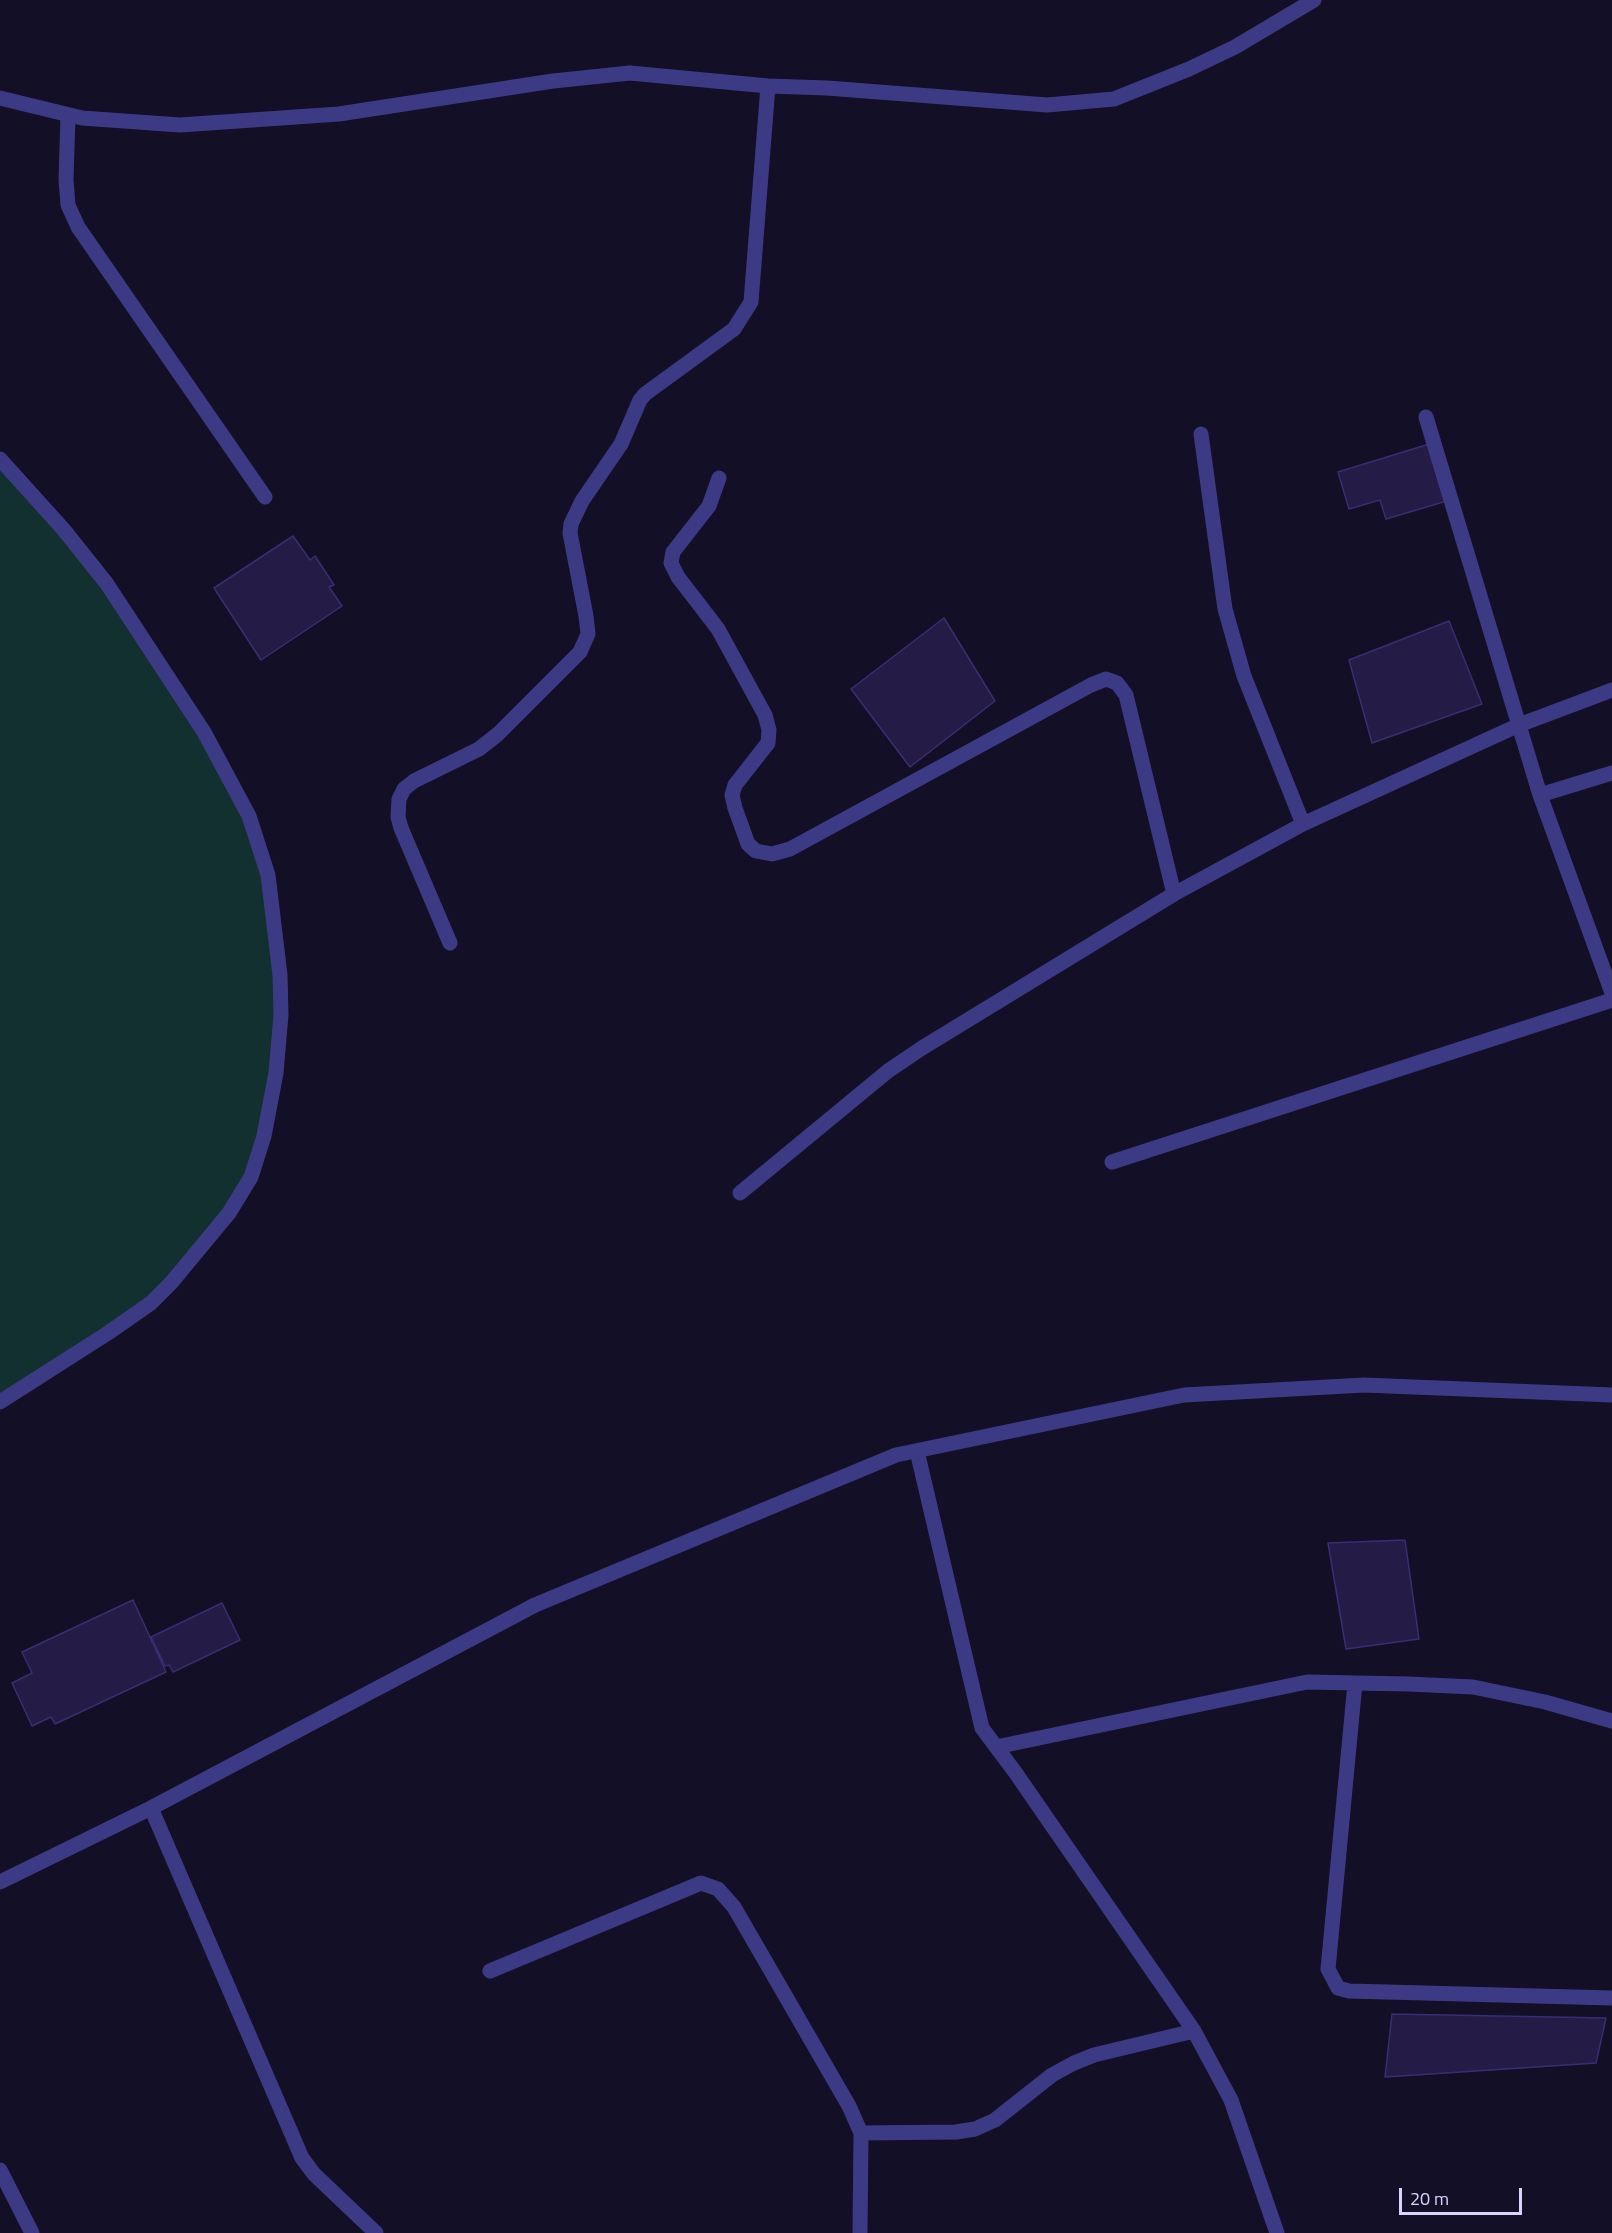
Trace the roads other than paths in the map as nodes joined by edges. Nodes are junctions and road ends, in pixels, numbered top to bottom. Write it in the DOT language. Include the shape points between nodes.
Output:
graph roads {
  1 [pos="1314,0"];
  2 [pos="768,86"];
  3 [pos="0,98"];
  4 [pos="68,115"];
  5 [pos="1426,417"];
  6 [pos="1201,434"];
  7 [pos="0,459"];
  8 [pos="719,478"];
  9 [pos="265,497"];
  10 [pos="1612,690"];
  11 [pos="1519,725"];
  12 [pos="1612,773"];
  13 [pos="1540,795"];
  14 [pos="1303,824"];
  15 [pos="1174,894"];
  16 [pos="450,943"];
  17 [pos="1612,993"];
  18 [pos="1612,1000"];
  19 [pos="1112,1162"];
  20 [pos="740,1193"];
  21 [pos="1612,1395"];
  22 [pos="0,1402"];
  23 [pos="916,1451"];
  24 [pos="1355,1683"];
  25 [pos="1612,1721"];
  26 [pos="996,1747"];
  27 [pos="151,1808"];
  28 [pos="0,1882"];
  29 [pos="490,1971"];
  30 [pos="1612,1998"];
  31 [pos="1194,2031"];
  32 [pos="861,2133"];
  33 [pos="0,2170"];
  34 [pos="32,2233"];
  35 [pos="376,2233"];
  36 [pos="860,2233"];
  37 [pos="1277,2233"];
  1 -- 2 [label="street" via="1235,47 1114,99 1047,105"];
  2 -- 4 [label="street" via="630,73 339,114 180,125"];
  2 -- 16 [label="street" via="751,302 734,329 639,400 621,444 582,501 570,533 588,634 580,652 498,734 471,753 414,781 399,799 401,828"];
  3 -- 4 [label="street"];
  4 -- 9 [label="street" via="68,205 78,227"];
  5 -- 11 [label="street"];
  6 -- 14 [label="street" via="1225,609 1244,676"];
  7 -- 22 [label="street" via="107,584 204,732 249,816 268,875 281,1015 276,1073 264,1136 251,1177 230,1213 151,1303"];
  8 -- 15 [label="street" via="709,506 673,552 671,563 718,629 769,730 768,743 735,785 732,795 748,844 756,851 772,854 790,849 1106,679 1117,683 1126,695"];
  10 -- 11 [label="street"];
  11 -- 13 [label="street"];
  11 -- 14 [label="street"];
  12 -- 13 [label="street"];
  13 -- 17 [label="street"];
  14 -- 15 [label="street"];
  15 -- 20 [label="street" via="922,1047"];
  18 -- 19 [label="street"];
  21 -- 23 [label="street" via="1365,1385 1185,1395"];
  23 -- 26 [label="street" via="982,1728"];
  23 -- 27 [label="street" via="896,1455 535,1605"];
  24 -- 25 [label="street" via="1473,1687"];
  24 -- 26 [label="street" via="1307,1682"];
  24 -- 30 [label="street" via="1328,1969 1338,1988"];
  26 -- 31 [label="street"];
  27 -- 28 [label="street"];
  27 -- 35 [label="street" via="302,2158"];
  29 -- 32 [label="street" via="701,1883 718,1889 734,1907"];
  31 -- 32 [label="street" via="1074,2063 995,2120 975,2129"];
  31 -- 37 [label="street" via="1231,2100"];
  32 -- 36 [label="street"];
  33 -- 34 [label="street"];
}
